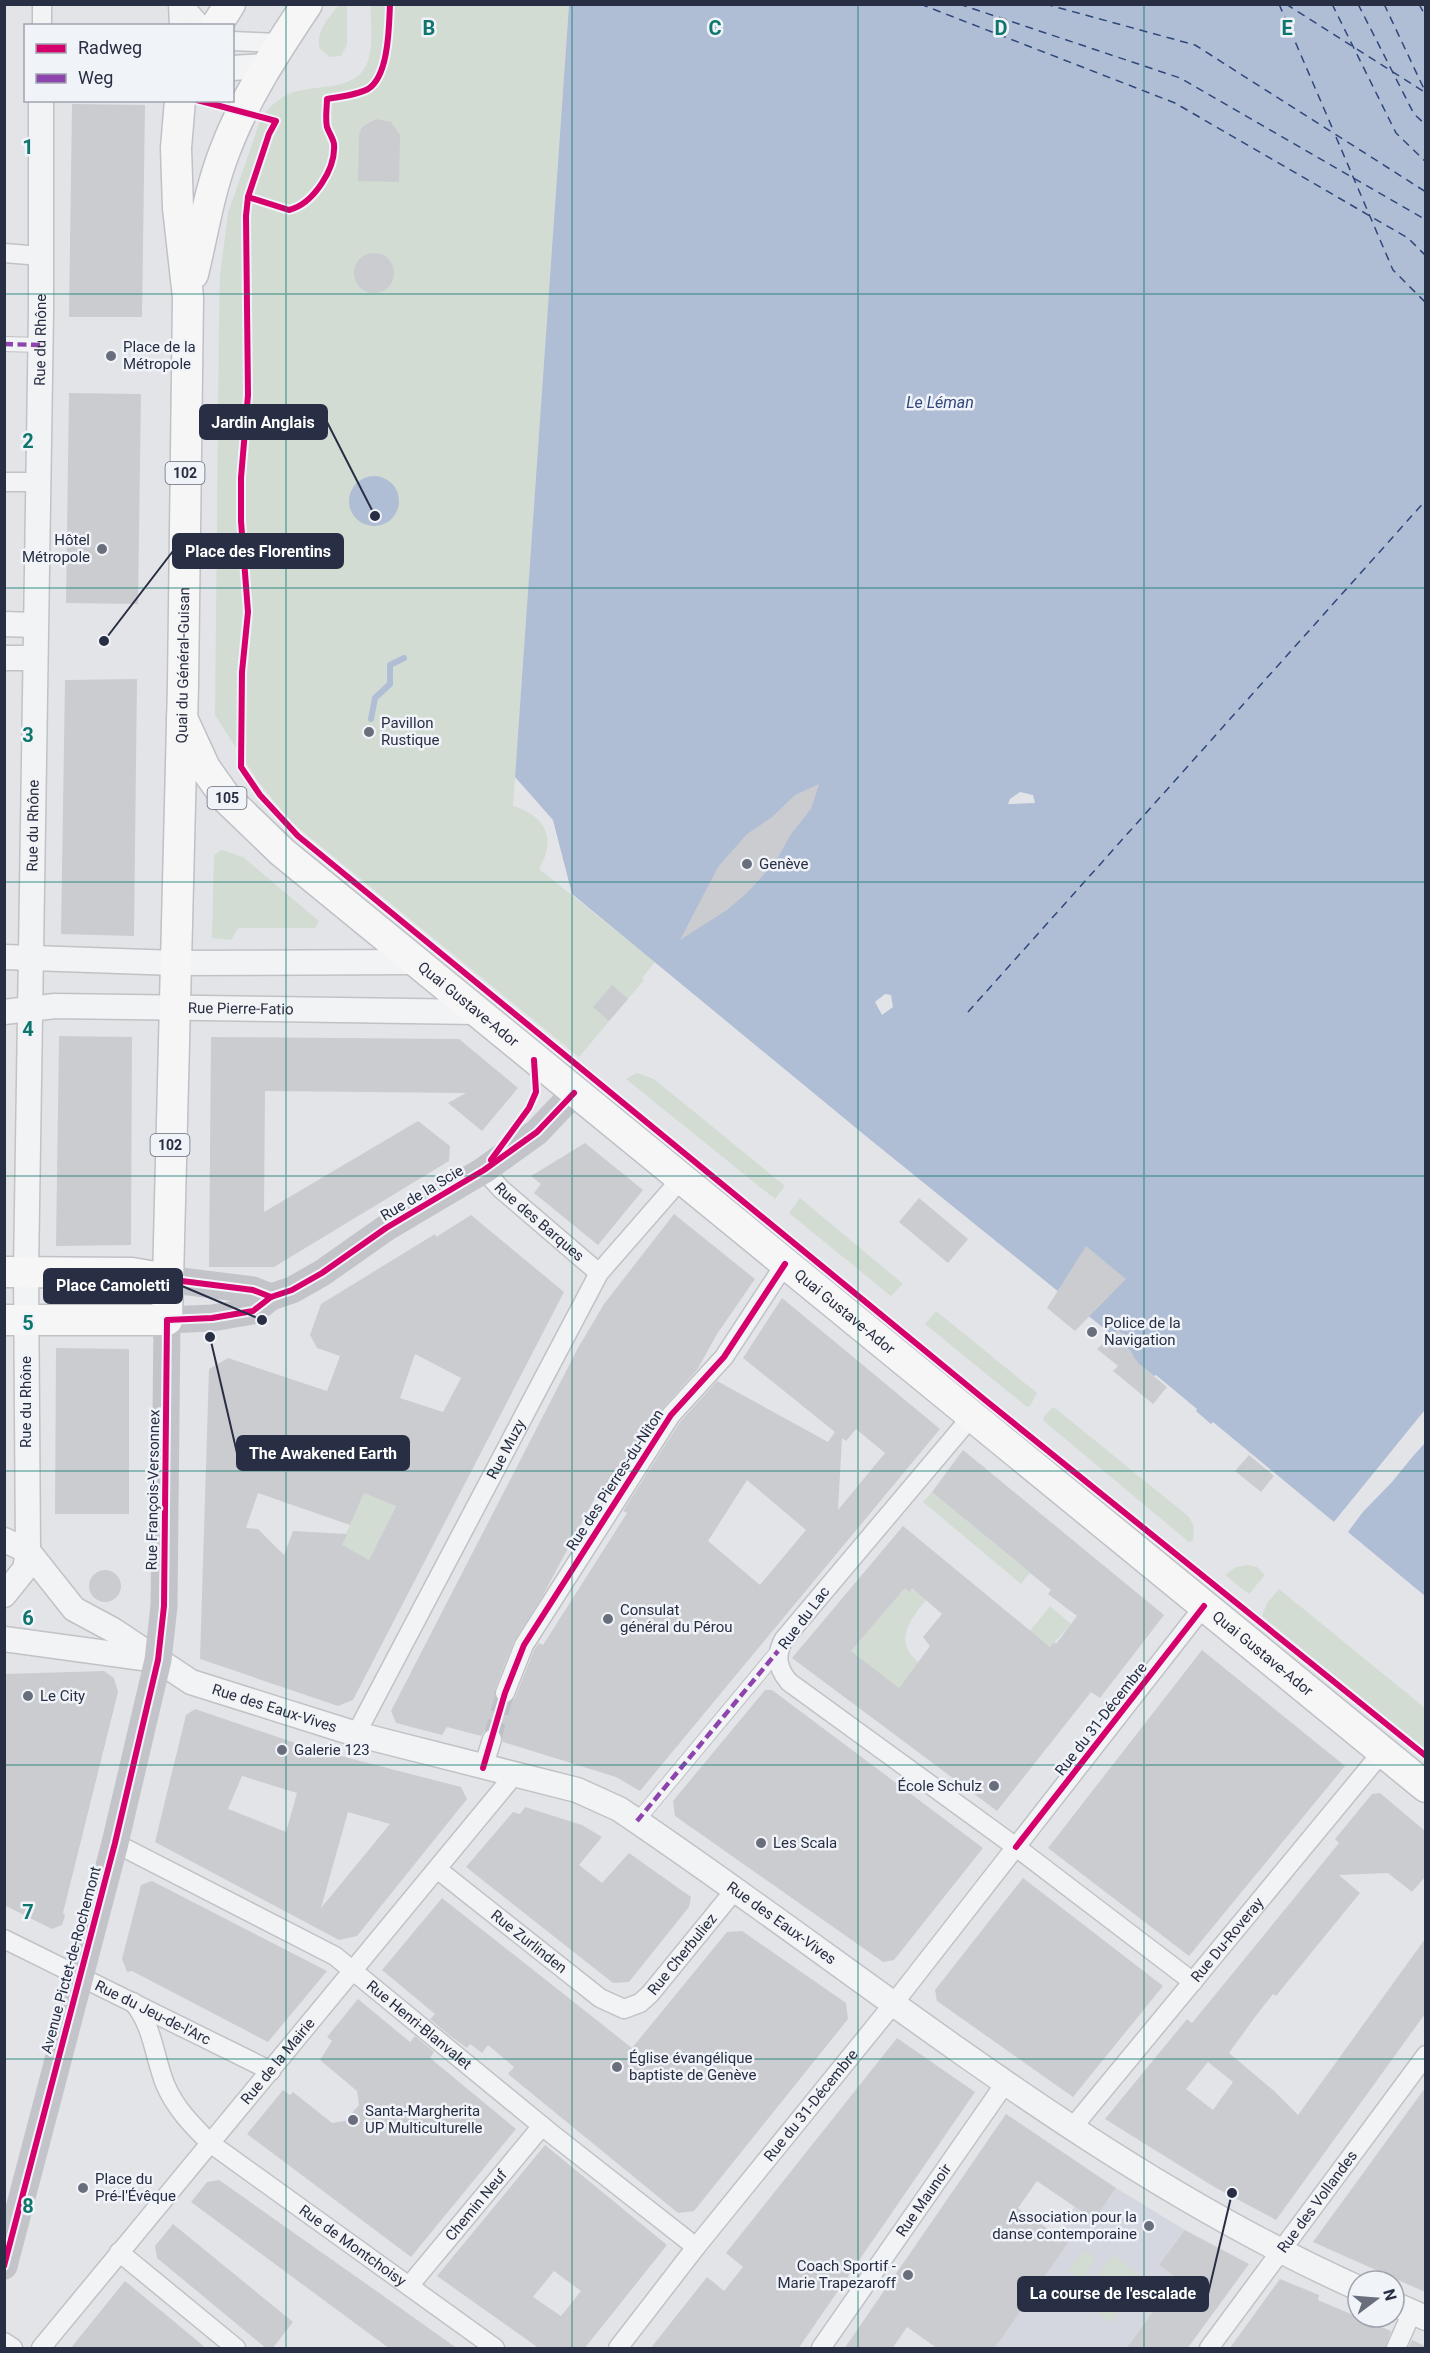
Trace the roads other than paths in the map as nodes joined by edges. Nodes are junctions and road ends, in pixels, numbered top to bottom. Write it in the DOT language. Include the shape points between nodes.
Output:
graph roads {
  1 [pos="42,4"];
  2 [pos="178,4"];
  3 [pos="183,4"];
  4 [pos="230,4"];
  5 [pos="307,4"];
  6 [pos="42,24"];
  7 [pos="178,24"];
  8 [pos="200,24"];
  9 [pos="217,24"];
  10 [pos="234,42"];
  11 [pos="274,54"];
  12 [pos="234,67"];
  13 [pos="41,102"];
  14 [pos="180,102"];
  15 [pos="4,253"];
  16 [pos="41,256"];
  17 [pos="188,297"];
  18 [pos="4,344"];
  19 [pos="40,345"];
  20 [pos="4,482"];
  21 [pos="37,482"];
  22 [pos="4,624"];
  23 [pos="35,625"];
  24 [pos="4,658"];
  25 [pos="34,658"];
  26 [pos="182,718"];
  27 [pos="4,957"];
  28 [pos="31,958"];
  29 [pos="176,963"];
  30 [pos="416,963"];
  31 [pos="174,1007"];
  32 [pos="31,1008"];
  33 [pos="4,1012"];
  34 [pos="476,1012"];
  35 [pos="574,1093"];
  36 [pos="484,1170"];
  37 [pos="681,1179"];
  38 [pos="785,1264"];
  39 [pos="15,1272"];
  40 [pos="599,1273"];
  41 [pos="166,1278"];
  42 [pos="271,1297"];
  43 [pos="15,1320"];
  44 [pos="167,1320"];
  45 [pos="972,1416"];
  46 [pos="26,1513"];
  47 [pos="4,1540"];
  48 [pos="28,1551"];
  49 [pos="4,1595"];
  50 [pos="1204,1606"];
  51 [pos="4,1639"];
  52 [pos="778,1651"];
  53 [pos="158,1660"];
  54 [pos="505,1693"];
  55 [pos="356,1734"];
  56 [pos="492,1738"];
  57 [pos="1383,1751"];
  58 [pos="483,1768"];
  59 [pos="516,1774"];
  60 [pos="1425,1787"];
  61 [pos="637,1821"];
  62 [pos="115,1843"];
  63 [pos="1016,1847"];
  64 [pos="437,1869"];
  65 [pos="734,1891"];
  66 [pos="4,1939"];
  67 [pos="355,1970"];
  68 [pos="80,1976"];
  69 [pos="1193,1982"];
  70 [pos="133,2002"];
  71 [pos="894,2003"];
  72 [pos="624,2009"];
  73 [pos="1425,2055"];
  74 [pos="271,2071"];
  75 [pos="1006,2082"];
  76 [pos="542,2126"];
  77 [pos="1072,2128"];
  78 [pos="210,2143"];
  79 [pos="696,2247"];
  80 [pos="119,2252"];
  81 [pos="1279,2252"];
  82 [pos="4,2266"];
  83 [pos="1346,2283"];
  84 [pos="410,2286"];
  85 [pos="1410,2311"];
  86 [pos="4,2342"];
  87 [pos="13,2349"];
  88 [pos="41,2349"];
  89 [pos="236,2349"];
  90 [pos="495,2349"];
  91 [pos="618,2349"];
  92 [pos="821,2349"];
  93 [pos="1209,2349"];
  94 [pos="1396,2349"];
  1 -- 6 [label="street"];
  2 -- 7 [label="street"];
  3 -- 8 [label="street"];
  4 -- 9 [label="main road"];
  5 -- 11 [label="main road, Quai du Général-Guisan / 102"];
  10 -- 11 [label="street"];
  11 -- 12 [label="street"];
  11 -- 17 [label="main road, Quai du Général-Guisan / 102" via="223,155"];
  13 -- 16 [label="street, Rue du Rhône"];
  14 -- 17 [label="main road, Quai du Général-Guisan / 102" via="176,148 178,208"];
  15 -- 16 [label="street"];
  16 -- 19 [label="street, Rue du Rhône"];
  17 -- 26 [label="main road, Quai du Général-Guisan / 102"];
  18 -- 19 [label="street"];
  19 -- 21 [label="street, Rue du Rhône"];
  20 -- 21 [label="street"];
  21 -- 23 [label="street, Rue du Rhône"];
  22 -- 23 [label="street"];
  23 -- 25 [label="street, Rue du Rhône"];
  24 -- 25 [label="street"];
  25 -- 28 [label="street, Rue du Rhône"];
  26 -- 29 [label="main road, Quai du Général-Guisan / 102"];
  26 -- 30 [label="main road, Quai Gustave-Ador / 105" via="205,768 227,799 282,852"];
  27 -- 28 [label="street"];
  28 -- 29 [label="street"];
  28 -- 32 [label="street, Rue du Rhône"];
  29 -- 30 [label="street"];
  29 -- 31 [label="main road, Rue François-Versonnex / 102"];
  30 -- 34 [label="main road, Quai Gustave-Ador / 105"];
  31 -- 32 [label="street, Rue Pierre-Fatio"];
  31 -- 34 [label="street, Rue Pierre-Fatio"];
  31 -- 41 [label="main road, Rue François-Versonnex / 102"];
  32 -- 33 [label="street, Rue Pierre-Fatio"];
  32 -- 39 [label="street, Rue du Rhône"];
  34 -- 35 [label="main road, Quai Gustave-Ador / 105"];
  35 -- 36 [label="main road, Rue de la Scie" via="537,1132"];
  35 -- 37 [label="main road, Quai Gustave-Ador / 105"];
  36 -- 40 [label="street, Rue des Barques"];
  36 -- 42 [label="main road, Rue de la Scie" via="386,1228 322,1273"];
  37 -- 38 [label="main road, Quai Gustave-Ador / 105"];
  37 -- 40 [label="street, Rue Muzy"];
  38 -- 45 [label="main road, Quai Gustave-Ador / 105"];
  38 -- 54 [label="street, Rue des Pierres-du-Niton" via="724,1357 671,1415 524,1645"];
  39 -- 41 [label="main road" via="132,1273"];
  39 -- 43 [label="street, Rue du Rhône"];
  40 -- 55 [label="street, Rue Muzy"];
  41 -- 42 [label="main road" via="254,1290"];
  41 -- 44 [label="main road, Rue François-Versonnex / 102"];
  42 -- 44 [label="main road, Rue de la Scie" via="253,1311"];
  43 -- 44 [label="main road"];
  43 -- 46 [label="street, Rue du Rhône"];
  44 -- 53 [label="main road, Rue François-Versonnex / 102" via="164,1606"];
  45 -- 50 [label="main road, Quai Gustave-Ador / 105"];
  45 -- 52 [label="street, Rue du Lac" via="784,1639"];
  46 -- 47 [label="street"];
  46 -- 48 [label="street, Rue du Rhône"];
  47 -- 48 [label="street"];
  48 -- 49 [label="street" via="25,1569"];
  48 -- 53 [label="street, Rue des Eaux-Vives" via="74,1608"];
  50 -- 57 [label="main road, Quai Gustave-Ador / 105"];
  50 -- 63 [label="street, Rue du 31-Décembre"];
  51 -- 53 [label="street"];
  52 -- 61 [label="street, Rue du Lac"];
  52 -- 63 [label="street" via="780,1668 789,1682"];
  53 -- 55 [label="street, Rue des Eaux-Vives" via="191,1682"];
  53 -- 62 [label="main road, Avenue Pictet-de-Rochemont / 102"];
  55 -- 58 [label="street, Rue des Eaux-Vives"];
  56 -- 58 [label="street"];
  57 -- 60 [label="main road, Quai Gustave-Ador / 105"];
  57 -- 69 [label="street, Rue Du-Roveray"];
  58 -- 59 [label="street, Rue des Eaux-Vives"];
  59 -- 61 [label="street, Rue des Eaux-Vives" via="597,1797"];
  59 -- 64 [label="street, Rue de la Mairie"];
  61 -- 65 [label="street, Rue des Eaux-Vives"];
  62 -- 67 [label="street, Rue Henri-Blanvalet" via="335,1956"];
  62 -- 68 [label="main road, Avenue Pictet-de-Rochemont / 102"];
  63 -- 69 [label="street"];
  63 -- 71 [label="street, Rue du 31-Décembre"];
  64 -- 67 [label="street, Rue de la Mairie"];
  64 -- 72 [label="street, Rue Zurlinden" via="600,1998"];
  65 -- 71 [label="street, Rue des Eaux-Vives"];
  65 -- 72 [label="street, Rue Cherbuliez" via="650,1994"];
  66 -- 68 [label="street, Rue du Jeu-de-l'Arc"];
  67 -- 74 [label="street, Rue de la Mairie"];
  67 -- 76 [label="street, Rue Henri-Blanvalet"];
  68 -- 70 [label="street, Rue du Jeu-de-l'Arc"];
  68 -- 82 [label="main road, Avenue Pictet-de-Rochemont / 102"];
  69 -- 77 [label="street, Rue Du-Roveray"];
  70 -- 74 [label="street, Rue du Jeu-de-l'Arc"];
  70 -- 78 [label="street" via="148,2025 171,2096"];
  71 -- 75 [label="street, Rue des Eaux-Vives"];
  71 -- 79 [label="street, Rue du 31-Décembre"];
  73 -- 81 [label="street, Rue des Vollandes"];
  74 -- 78 [label="street, Rue de la Mairie"];
  75 -- 77 [label="street, Rue des Eaux-Vives"];
  75 -- 92 [label="street, Rue Maunoir"];
  76 -- 79 [label="street, Rue Henri-Blanvalet"];
  76 -- 84 [label="street, Chemin Neuf"];
  77 -- 81 [label="street, Rue des Eaux-Vives" via="1168,2190"];
  78 -- 80 [label="street, Rue de la Mairie"];
  78 -- 84 [label="street, Rue de Montchoisy"];
  79 -- 91 [label="street, Rue du 31-Décembre"];
  80 -- 88 [label="street, Rue de la Mairie"];
  80 -- 89 [label="street"];
  81 -- 83 [label="street, Rue des Eaux-Vives"];
  81 -- 93 [label="street, Rue des Vollandes"];
  84 -- 90 [label="street, Rue de Montchoisy"];
  85 -- 94 [label="street"];
  86 -- 87 [label="street"];
}
